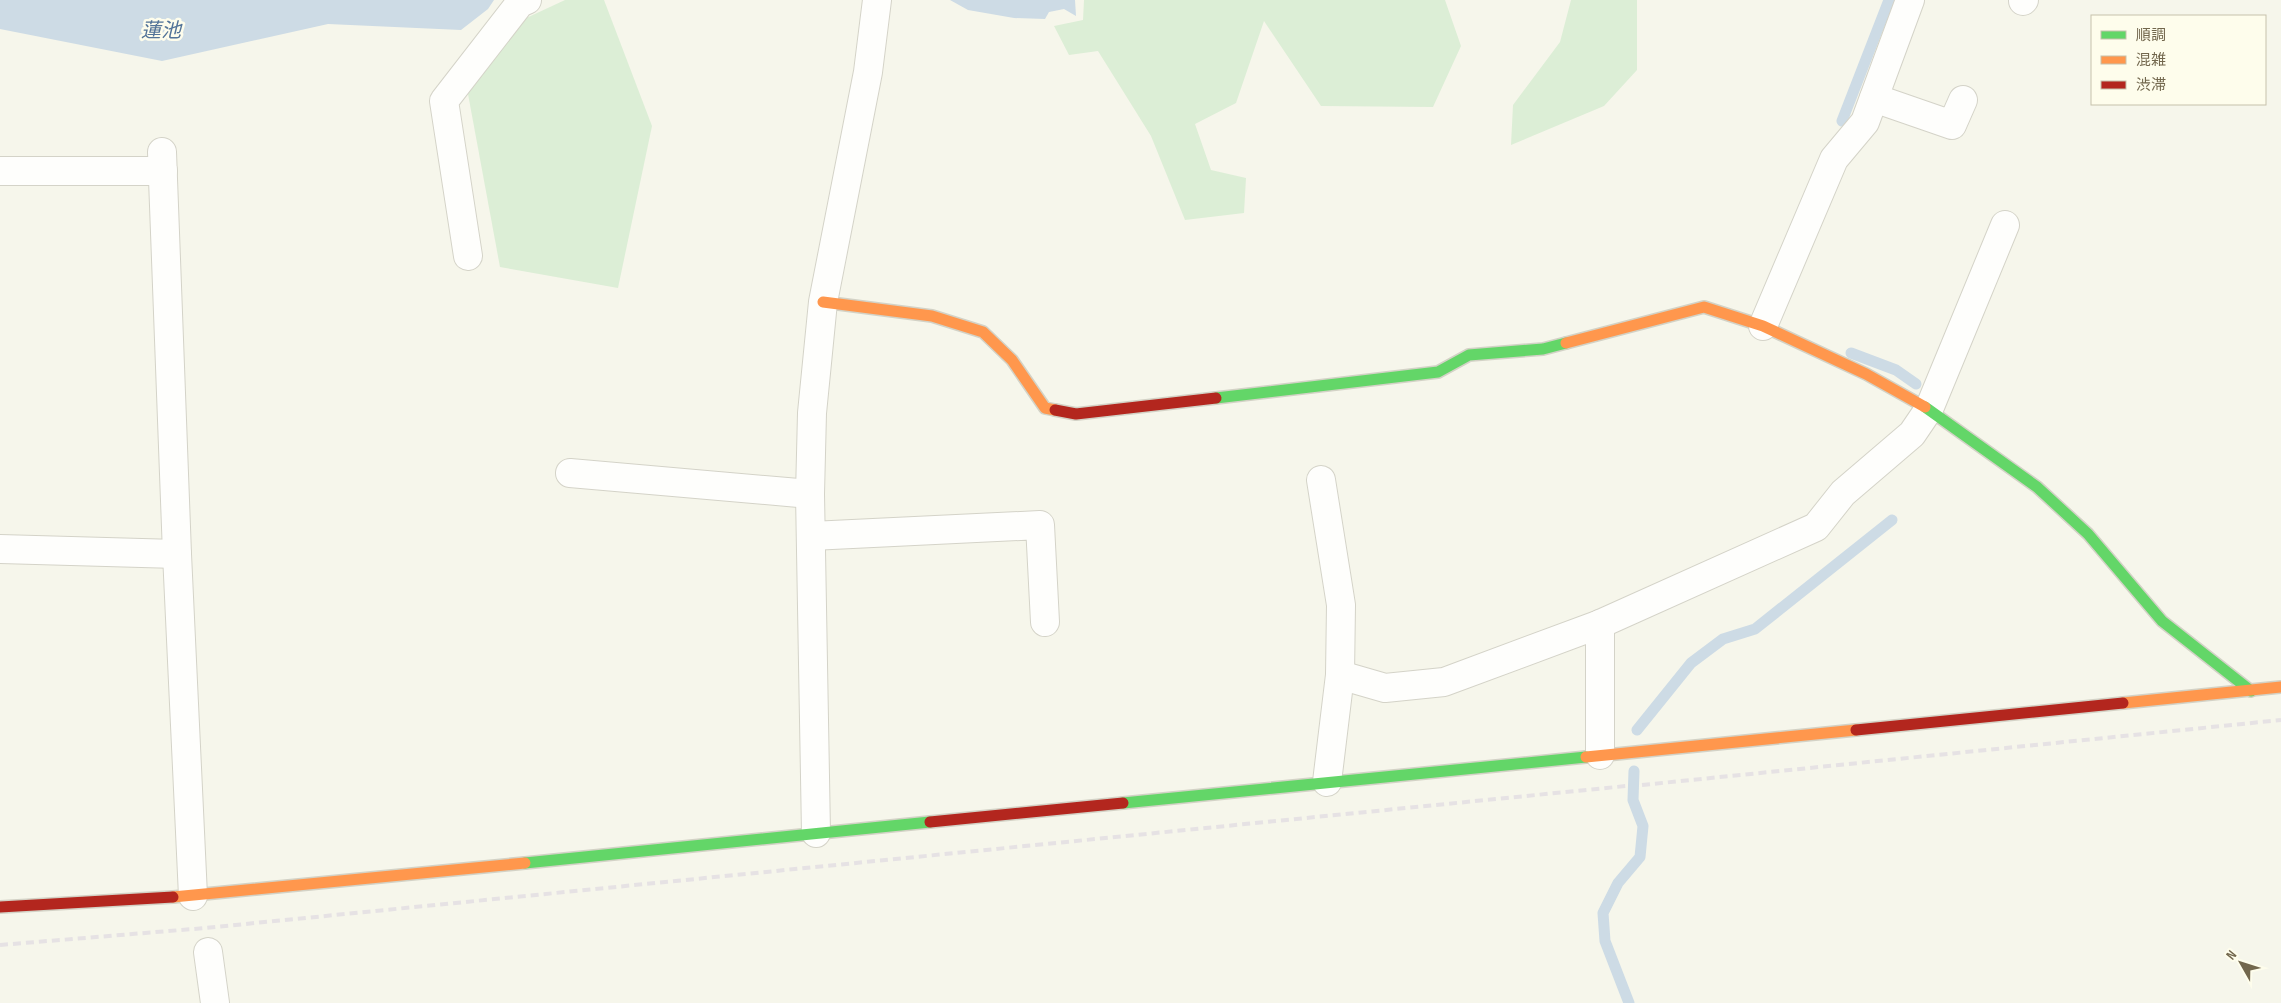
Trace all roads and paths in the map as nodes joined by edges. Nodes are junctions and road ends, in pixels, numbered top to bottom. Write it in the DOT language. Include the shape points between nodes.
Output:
graph roads {
  1 [pos="527,0"];
  2 [pos="876,0"];
  3 [pos="1910,0"];
  4 [pos="1874,98"];
  5 [pos="1963,100"];
  6 [pos="0,171"];
  7 [pos="2005,225"];
  8 [pos="468,256"];
  9 [pos="823,302"];
  10 [pos="1763,326"];
  11 [pos="1929,409"];
  12 [pos="570,473"];
  13 [pos="1321,480"];
  14 [pos="810,494"];
  15 [pos="811,536"];
  16 [pos="0,549"];
  17 [pos="177,554"];
  18 [pos="1045,622"];
  19 [pos="1600,624"];
  20 [pos="1340,675"];
  21 [pos="2281,687"];
  22 [pos="2251,691"];
  23 [pos="1600,755"];
  24 [pos="1327,782"];
  25 [pos="816,833"];
  26 [pos="193,896"];
  27 [pos="0,907"];
  28 [pos="208,952"];
  29 [pos="215,1003"];
  1 -- 8 [label="street" via="520,3 444,101"];
  2 -- 9 [label="street" via="868,72"];
  3 -- 4 [label="street"];
  4 -- 5 [label="street" via="1952,125"];
  4 -- 10 [label="street" via="1865,122 1834,159"];
  6 -- 17 [label="street" via="163,162"];
  7 -- 11 [label="street"];
  9 -- 10 [label="street" via="932,316 983,332 1012,360 1045,408 1076,414 1438,372 1468,355 1543,348 1704,307"];
  9 -- 14 [label="street" via="812,413"];
  10 -- 11 [label="street" via="1866,374"];
  11 -- 19 [label="street" via="1912,434 1843,494 1816,527"];
  11 -- 22 [label="street" via="2037,487 2088,534 2162,621"];
  12 -- 14 [label="street"];
  13 -- 20 [label="street" via="1341,605"];
  14 -- 15 [label="street"];
  15 -- 18 [label="street" via="1040,525"];
  15 -- 25 [label="street"];
  16 -- 17 [label="street"];
  17 -- 26 [label="street"];
  19 -- 20 [label="street" via="1444,682 1385,688"];
  19 -- 23 [label="street"];
  20 -- 24 [label="street"];
  21 -- 22 [label="street"];
  22 -- 23 [label="street"];
  23 -- 24 [label="street"];
  24 -- 25 [label="street"];
  25 -- 26 [label="street"];
  26 -- 27 [label="street"];
  28 -- 29 [label="street"];
}
